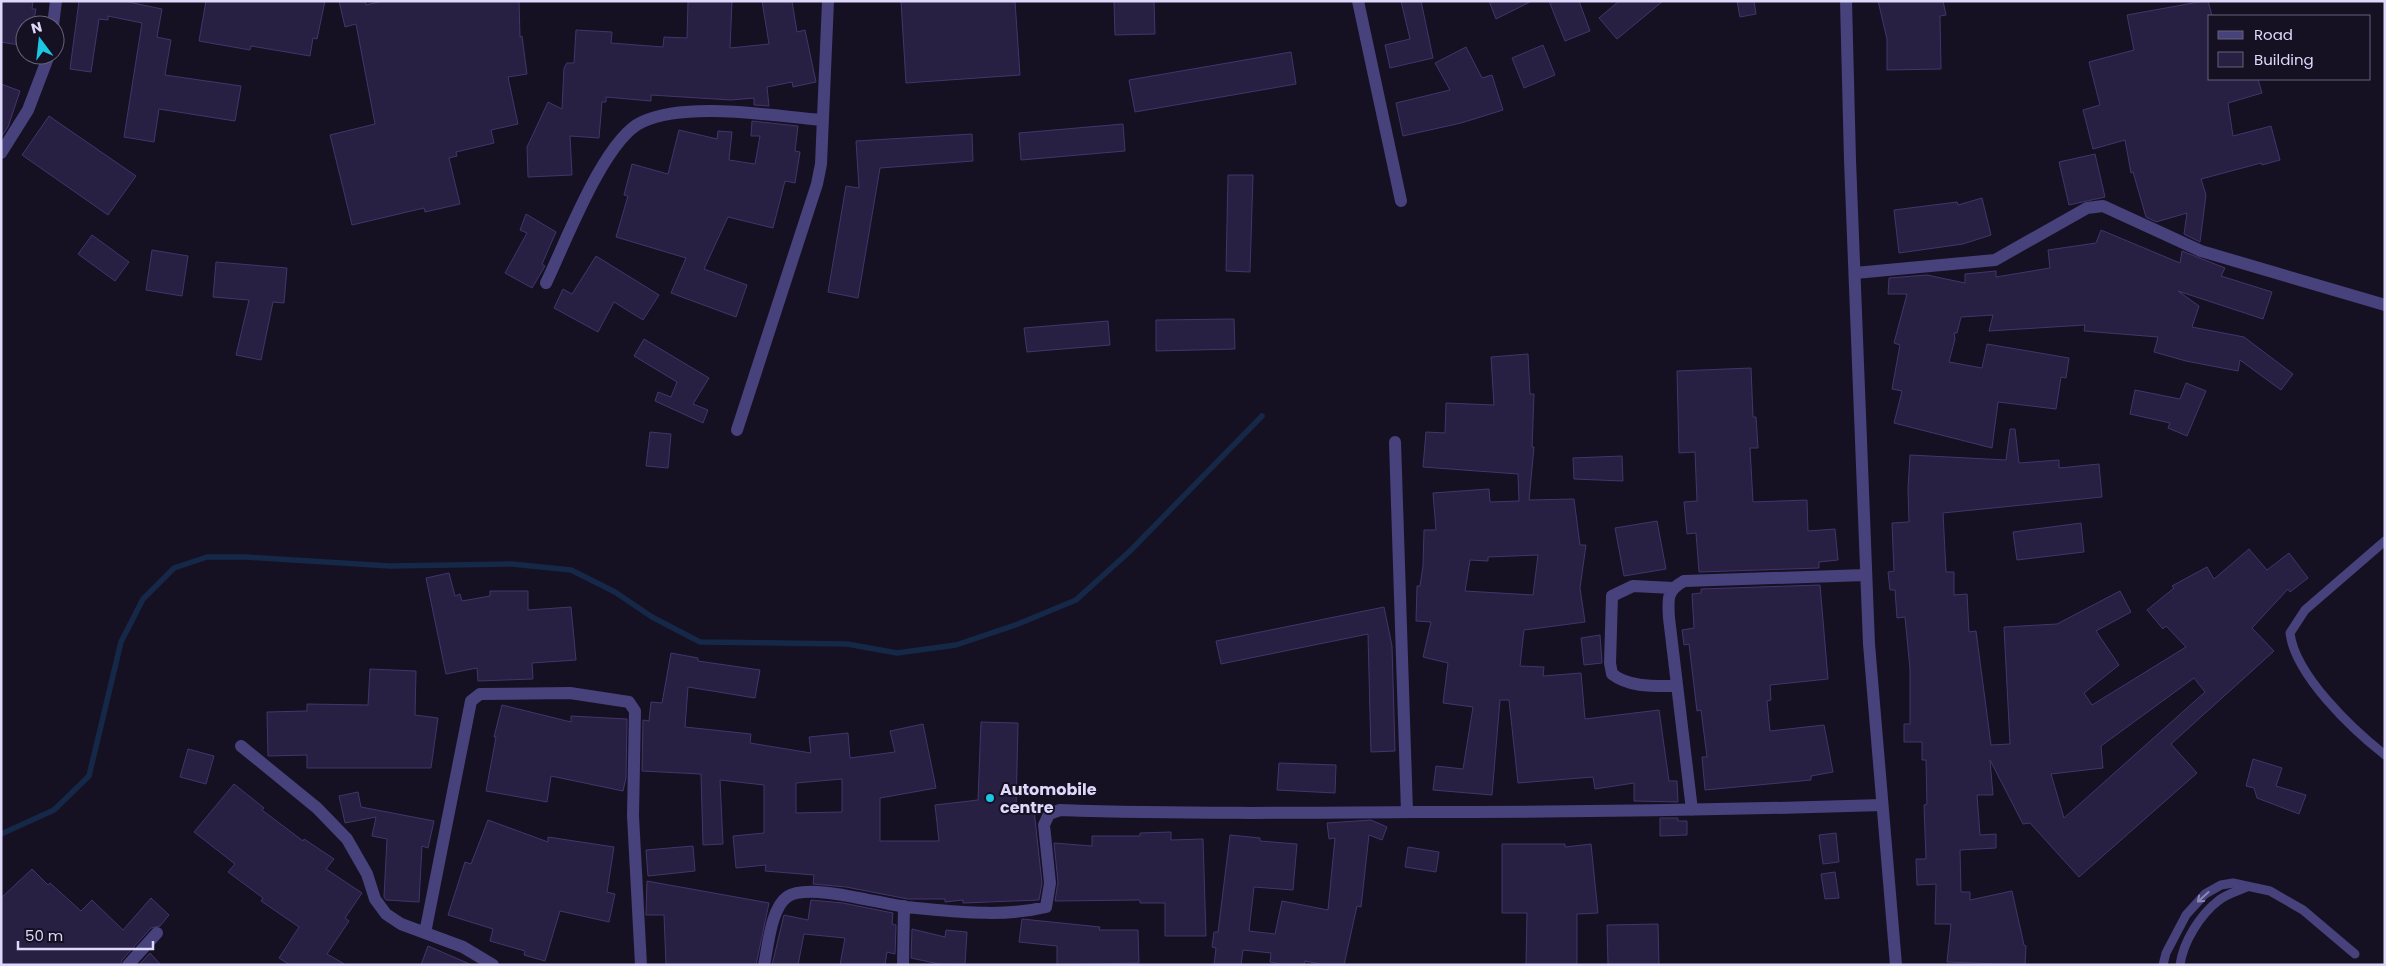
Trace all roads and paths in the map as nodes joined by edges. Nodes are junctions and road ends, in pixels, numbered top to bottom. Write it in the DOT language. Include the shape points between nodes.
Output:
graph roads {
  1 [pos="56,1"];
  2 [pos="828,1"];
  3 [pos="1358,1"];
  4 [pos="1846,1"];
  5 [pos="54,15"];
  6 [pos="45,65"];
  7 [pos="822,120"];
  8 [pos="1,153"];
  9 [pos="1401,201"];
  10 [pos="1855,273"];
  11 [pos="546,283"];
  12 [pos="2385,305"];
  13 [pos="737,430"];
  14 [pos="1394,442"];
  15 [pos="2385,541"];
  16 [pos="1866,575"];
  17 [pos="1673,588"];
  18 [pos="1677,686"];
  19 [pos="242,746"];
  20 [pos="2385,755"];
  21 [pos="1882,805"];
  22 [pos="1692,810"];
  23 [pos="1407,812"];
  24 [pos="2247,887"];
  25 [pos="904,906"];
  26 [pos="157,933"];
  27 [pos="425,933"];
  28 [pos="2355,954"];
  29 [pos="128,965"];
  30 [pos="493,965"];
  31 [pos="641,965"];
  32 [pos="764,965"];
  33 [pos="903,965"];
  34 [pos="1896,965"];
  35 [pos="2163,965"];
  36 [pos="2180,965"];
  1 -- 5 [label="street"];
  2 -- 7 [label="street"];
  3 -- 9 [label="street"];
  4 -- 10 [label="street"];
  6 -- 8 [label="street" via="28,110"];
  7 -- 11 [label="street" via="712,111 667,114 641,122 619,140 601,167"];
  7 -- 13 [label="street" via="818,184"];
  10 -- 12 [label="street" via="1995,260 2087,208 2103,206 2201,251"];
  10 -- 16 [label="street"];
  14 -- 23 [label="street"];
  15 -- 20 [label="lane" via="2305,610 2290,632 2292,647 2303,669 2358,734"];
  16 -- 17 [label="street" via="1684,581"];
  16 -- 21 [label="street"];
  17 -- 18 [label="street" via="1668,599"];
  17 -- 18 [label="street" via="1634,586 1612,596 1610,663 1612,674 1620,680 1643,685"];
  18 -- 22 [label="street"];
  19 -- 27 [label="street" via="317,808 347,839 367,874 375,899 386,914"];
  21 -- 22 [label="street"];
  21 -- 34 [label="street"];
  22 -- 23 [label="street"];
  23 -- 25 [label="street" via="1060,810 1049,814 1044,825 1050,883 1046,907 987,913"];
  24 -- 28 [label="lane" via="2270,891 2303,910"];
  24 -- 35 [label="lane, one-way" via="2221,885 2205,894 2178,928"];
  24 -- 36 [label="lane" via="2219,900 2202,918 2186,943"];
  25 -- 32 [label="street" via="834,893 799,893 786,898 775,915"];
  25 -- 33 [label="street"];
  26 -- 29 [label="street"];
  27 -- 30 [label="street" via="463,947"];
  27 -- 31 [label="street" via="471,701 480,694 570,693 609,698 629,702 635,711 633,816"];
}
